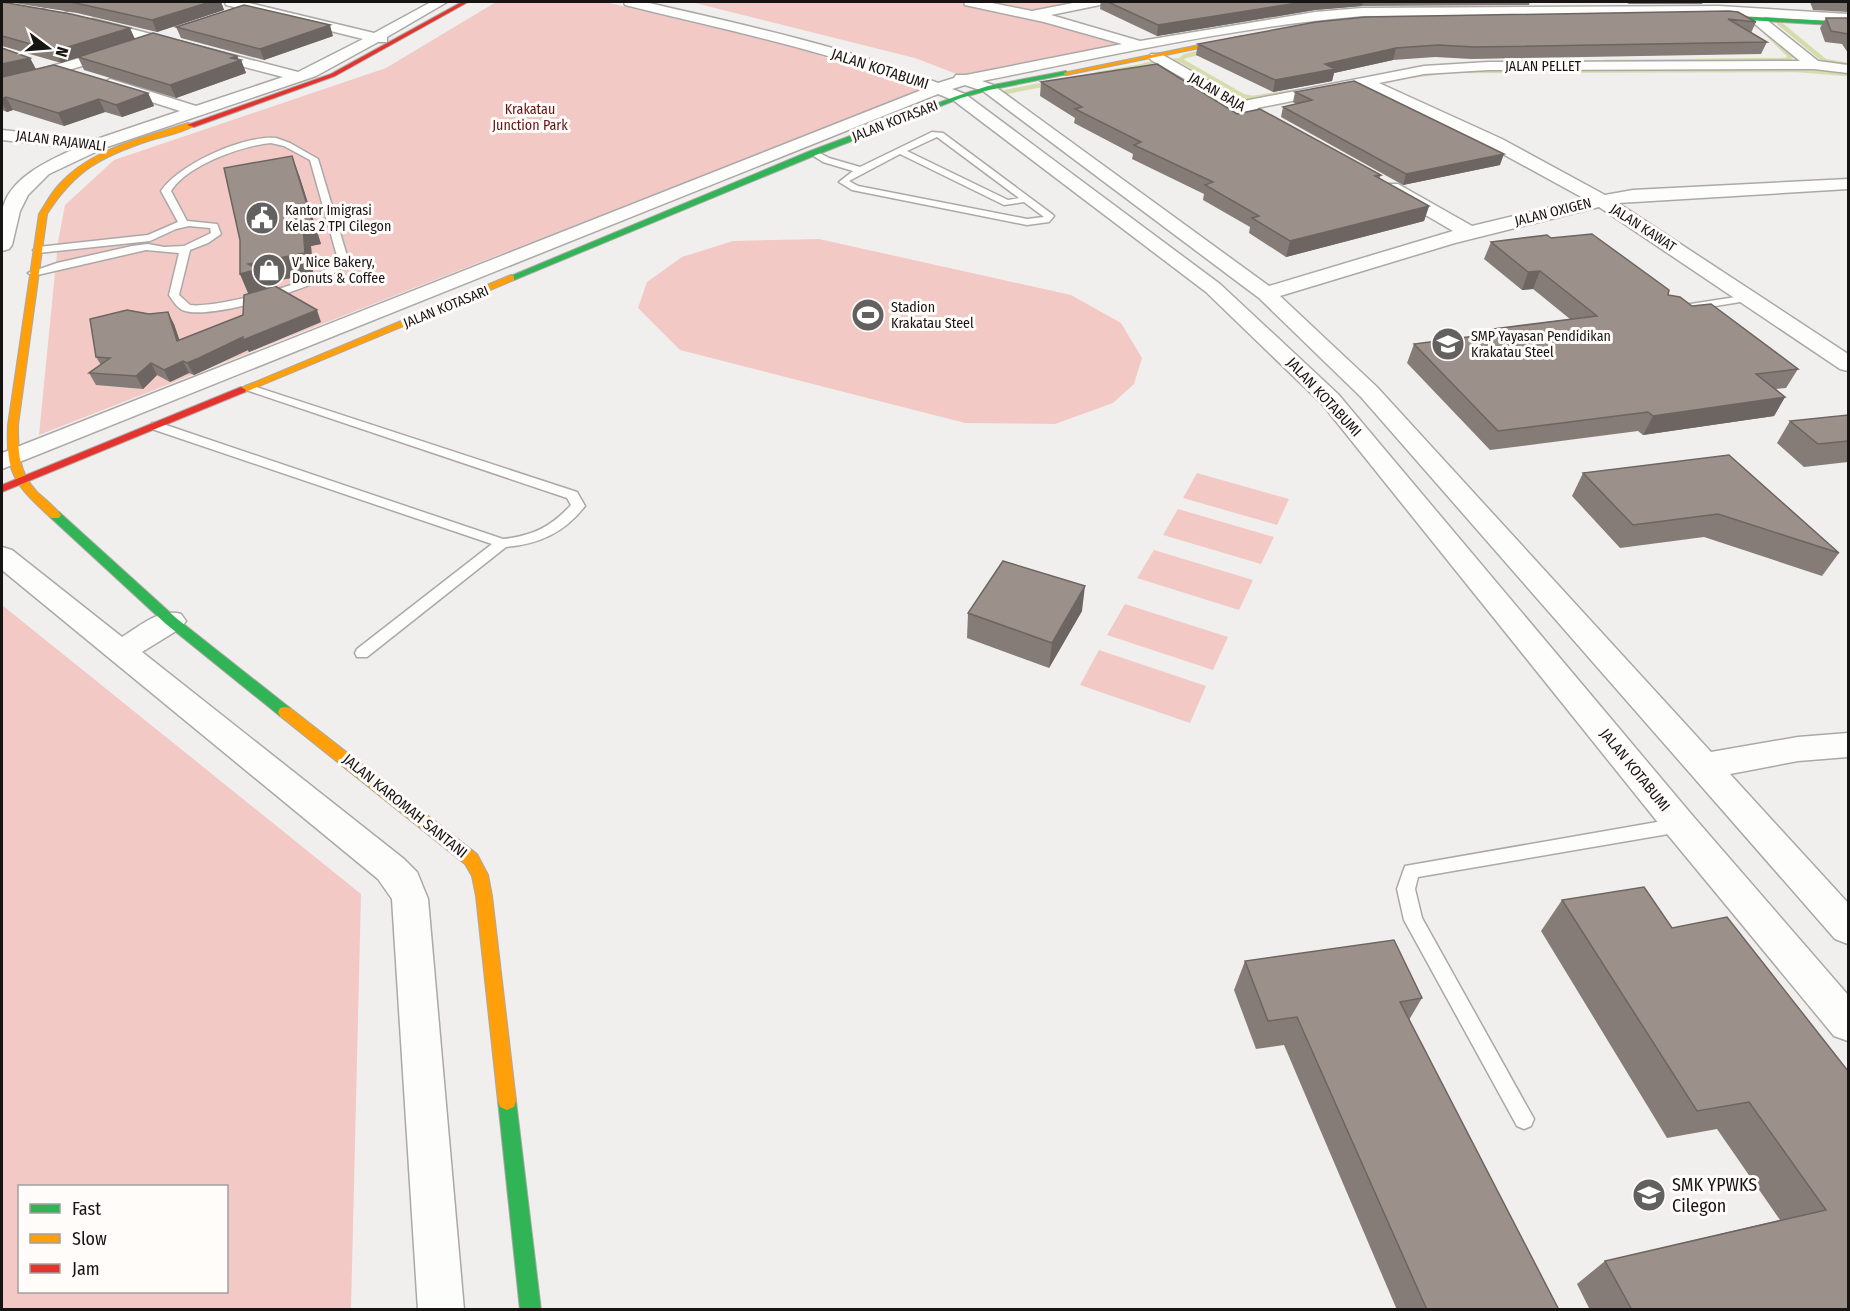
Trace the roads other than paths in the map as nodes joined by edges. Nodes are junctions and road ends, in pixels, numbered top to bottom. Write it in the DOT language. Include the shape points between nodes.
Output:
graph roads {
  1 [pos="84,2"];
  2 [pos="231,2"];
  3 [pos="440,2"];
  4 [pos="465,2"];
  5 [pos="630,2"];
  6 [pos="670,2"];
  7 [pos="970,2"];
  8 [pos="1095,2"];
  9 [pos="1570,5"];
  10 [pos="253,7"];
  11 [pos="12,8"];
  12 [pos="44,12"];
  13 [pos="1751,14"];
  14 [pos="1031,15"];
  15 [pos="222,16"];
  16 [pos="1316,16"];
  17 [pos="1848,18"];
  18 [pos="1329,23"];
  19 [pos="2,24"];
  20 [pos="1848,24"];
  21 [pos="185,29"];
  22 [pos="373,38"];
  23 [pos="158,39"];
  24 [pos="393,41"];
  25 [pos="1140,45"];
  26 [pos="1154,56"];
  27 [pos="31,61"];
  28 [pos="1814,65"];
  29 [pos="924,67"];
  30 [pos="1848,69"];
  31 [pos="61,70"];
  32 [pos="299,77"];
  33 [pos="1366,84"];
  34 [pos="960,85"];
  35 [pos="2,86"];
  36 [pos="1241,106"];
  37 [pos="199,111"];
  38 [pos="1272,123"];
  39 [pos="5,132"];
  40 [pos="95,145"];
  41 [pos="120,149"];
  42 [pos="902,152"];
  43 [pos="813,153"];
  44 [pos="861,170"];
  45 [pos="1376,180"];
  46 [pos="1848,184"];
  47 [pos="964,197"];
  48 [pos="1026,199"];
  49 [pos="1601,200"];
  50 [pos="183,223"];
  51 [pos="1470,232"];
  52 [pos="150,242"];
  53 [pos="2,244"];
  54 [pos="185,249"];
  55 [pos="38,250"];
  56 [pos="33,273"];
  57 [pos="1266,294"];
  58 [pos="1749,298"];
  59 [pos="1676,310"];
  60 [pos="1848,364"];
  61 [pos="250,388"];
  62 [pos="1369,392"];
  63 [pos="1330,399"];
  64 [pos="156,426"];
  65 [pos="7,427"];
  66 [pos="7,460"];
  67 [pos="20,482"];
  68 [pos="2,489"];
  69 [pos="502,543"];
  70 [pos="2,556"];
  71 [pos="171,621"];
  72 [pos="120,652"];
  73 [pos="362,652"];
  74 [pos="1848,745"];
  75 [pos="1703,766"];
  76 [pos="1680,825"];
  77 [pos="1848,928"];
  78 [pos="1848,1023"];
  79 [pos="1524,1119"];
  80 [pos="441,1310"];
  81 [pos="531,1310"];
  1 -- 12 [label="street"];
  2 -- 10 [label="street"];
  3 -- 22 [label="street"];
  4 -- 24 [label="street"];
  5 -- 34 [label="street, JALAN KOTABUMI"];
  6 -- 29 [label="street, JALAN KOTABUMI" via="784,28"];
  7 -- 14 [label="street"];
  8 -- 14 [label="street"];
  9 -- 13 [label="street, JALAN KOTASARI"];
  9 -- 16 [label="street, JALAN KOTASARI"];
  10 -- 15 [label="street"];
  10 -- 22 [label="street"];
  11 -- 12 [label="street"];
  12 -- 19 [label="street"];
  12 -- 23 [label="street"];
  13 -- 17 [label="street, JALAN KOTASARI"];
  13 -- 18 [label="street, JALAN KOTASARI" via="1407,18"];
  13 -- 20 [label="street, JALAN KOTASARI"];
  13 -- 28 [label="street"];
  14 -- 25 [label="street"];
  16 -- 18 [label="street"];
  16 -- 25 [label="street, JALAN KOTASARI"];
  18 -- 26 [label="street, JALAN KOTASARI"];
  21 -- 23 [label="street"];
  22 -- 24 [label="street"];
  22 -- 32 [label="street"];
  23 -- 31 [label="street"];
  23 -- 32 [label="street"];
  24 -- 41 [label="street" via="333,75"];
  25 -- 34 [label="street, JALAN KOTASARI"];
  26 -- 34 [label="street, JALAN KOTASARI"];
  26 -- 36 [label="street, JALAN BAJA"];
  27 -- 31 [label="street"];
  28 -- 30 [label="street, JALAN PELLET"];
  28 -- 33 [label="street, JALAN PELLET" via="1488,66 1424,70"];
  31 -- 35 [label="street"];
  31 -- 37 [label="street"];
  32 -- 37 [label="street"];
  33 -- 36 [label="street, JALAN PELLET"];
  33 -- 49 [label="street, JALAN KAWAT" via="1496,143"];
  34 -- 43 [label="street, JALAN KOTASARI"];
  34 -- 57 [label="street, JALAN KOTABUMI"];
  34 -- 63 [label="street, JALAN KOTABUMI" via="1213,288"];
  34 -- 66 [label="street, JALAN KOTASARI"];
  36 -- 38 [label="street, JALAN BAJA"];
  37 -- 40 [label="street"];
  39 -- 40 [label="street, JALAN RAJAWALI"];
  40 -- 41 [label="street, JALAN RAJAWALI"];
  40 -- 53 [label="street" via="43,170 31,180 11,211"];
  41 -- 55 [label="street" via="80,171 61,187 43,214"];
  42 -- 44 [label="lane"];
  42 -- 47 [label="lane"];
  42 -- 48 [label="lane" via="935,134 945,136"];
  43 -- 44 [label="lane"];
  43 -- 61 [label="street, JALAN KOTASARI"];
  44 -- 47 [label="lane" via="843,182 855,188"];
  45 -- 51 [label="street"];
  46 -- 49 [label="street, JALAN OXIGEN"];
  47 -- 48 [label="lane" via="1007,203"];
  47 -- 48 [label="lane" via="1026,222 1046,220 1046,211"];
  49 -- 51 [label="street, JALAN OXIGEN"];
  49 -- 58 [label="street, JALAN KAWAT"];
  50 -- 52 [label="lane" via="163,229"];
  50 -- 54 [label="lane" via="208,224 214,226 216,234"];
  50 -- 54 [label="lane" via="166,191 168,183 249,144 273,140 314,159 342,256 337,267 318,275 208,311 187,308 174,295"];
  51 -- 57 [label="street, JALAN OXIGEN"];
  52 -- 54 [label="lane" via="164,250"];
  52 -- 55 [label="lane"];
  52 -- 56 [label="lane"];
  55 -- 56 [label="street"];
  56 -- 65 [label="street"];
  57 -- 62 [label="street, JALAN KOTABUMI"];
  58 -- 59 [label="lane"];
  58 -- 60 [label="street, JALAN KAWAT"];
  61 -- 64 [label="street, JALAN KOTASARI"];
  61 -- 69 [label="lane" via="572,495 578,506 556,530 529,542"];
  62 -- 63 [label="street"];
  62 -- 75 [label="street, JALAN KOTABUMI"];
  63 -- 76 [label="street, JALAN KOTABUMI"];
  64 -- 67 [label="street, JALAN KOTASARI"];
  64 -- 69 [label="lane"];
  65 -- 66 [label="street"];
  66 -- 67 [label="street"];
  67 -- 68 [label="street, JALAN KOTASARI"];
  67 -- 71 [label="street, JALAN KAROMAH SANTANI"];
  69 -- 73 [label="lane"];
  70 -- 72 [label="street"];
  71 -- 72 [label="street"];
  71 -- 81 [label="street, JALAN KAROMAH SANTANI" via="471,859 480,875"];
  72 -- 80 [label="street" via="404,883 410,899"];
  74 -- 75 [label="street" via="1798,749"];
  75 -- 77 [label="street, JALAN KOTABUMI"];
  76 -- 78 [label="street, JALAN KOTABUMI"];
  76 -- 79 [label="lane" via="1411,871 1406,889 1413,920"];
}
